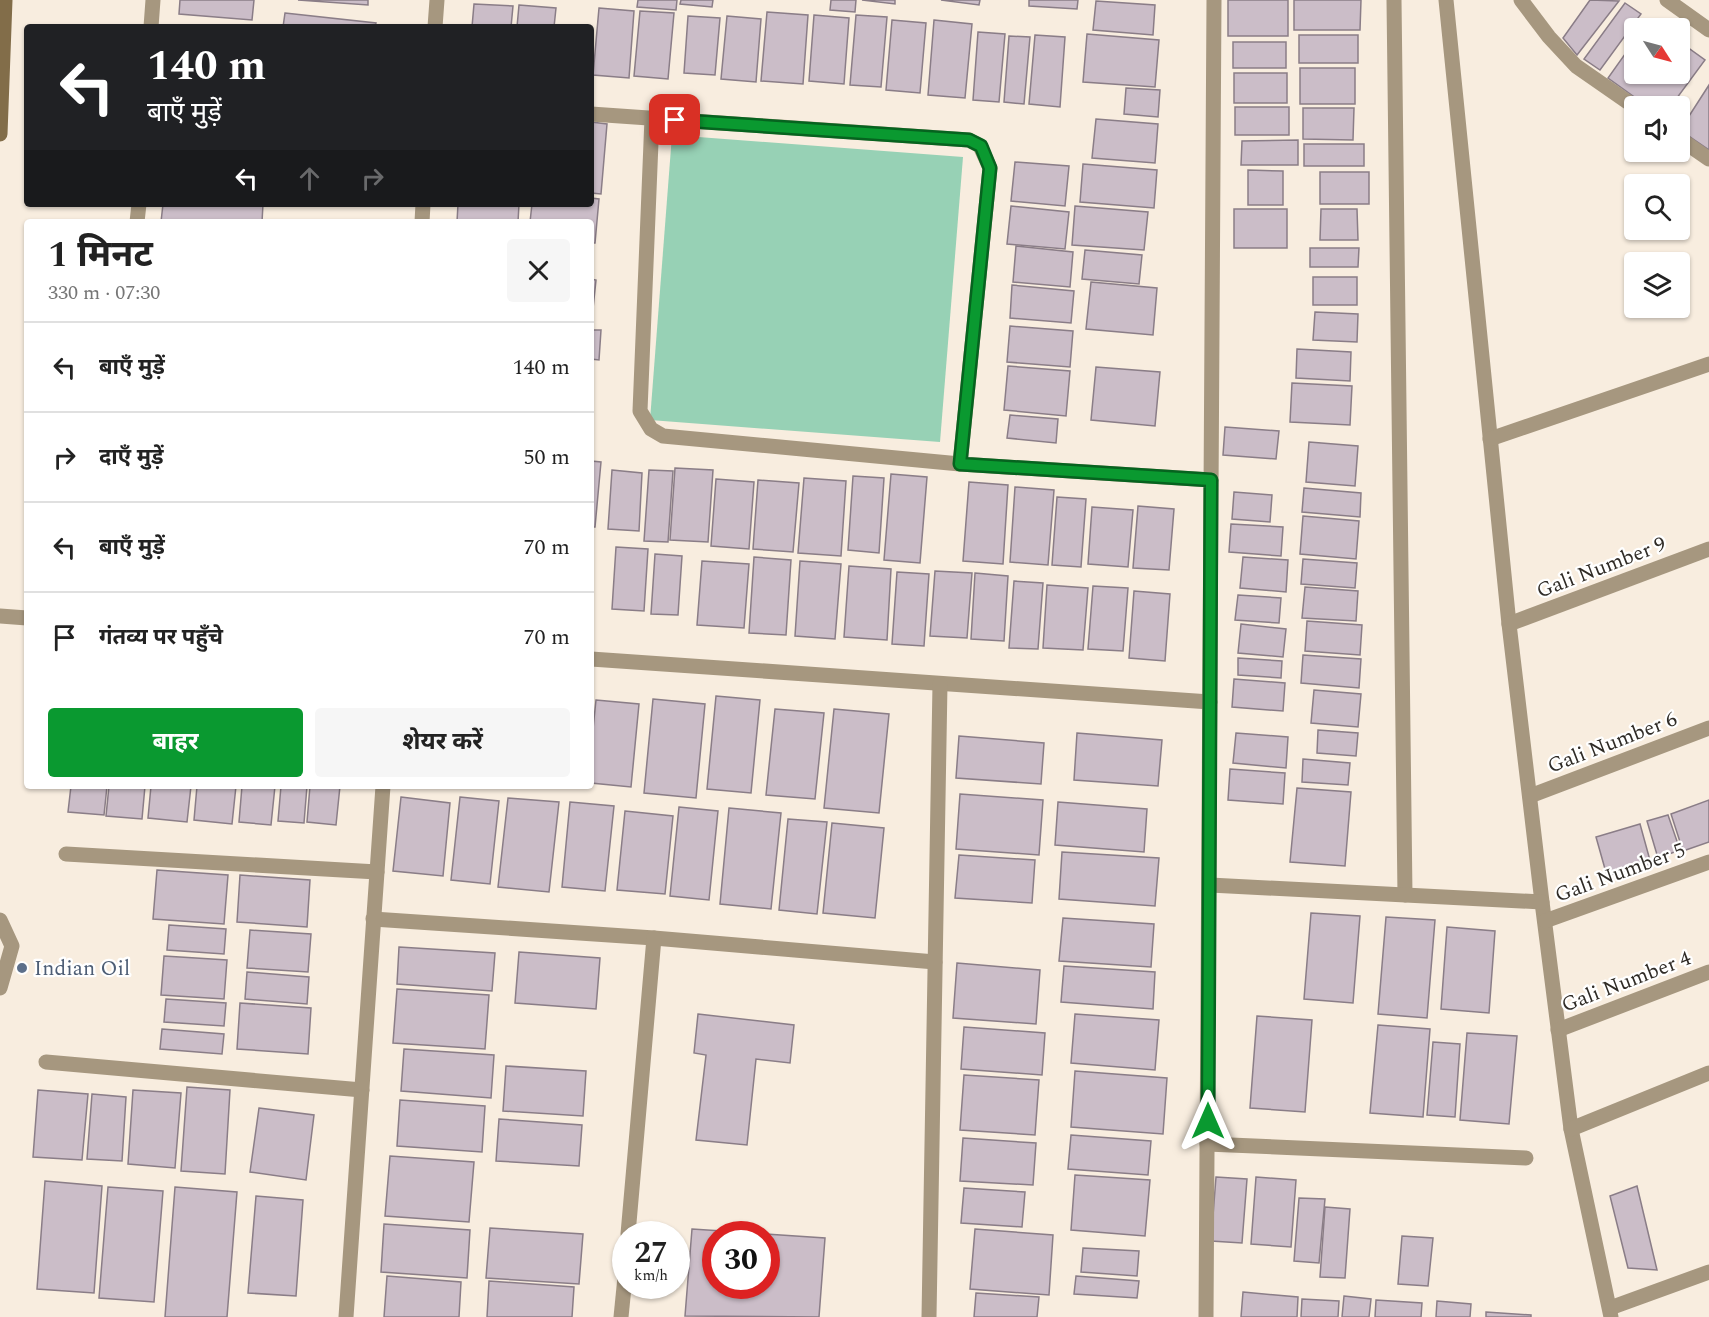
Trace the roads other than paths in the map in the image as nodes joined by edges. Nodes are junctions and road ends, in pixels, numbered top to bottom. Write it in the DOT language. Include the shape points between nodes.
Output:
graph roads {
  1 [pos="5,0"];
  2 [pos="153,0"];
  3 [pos="437,0"];
  4 [pos="1214,0"];
  5 [pos="1394,0"];
  6 [pos="1446,0"];
  7 [pos="1521,0"];
  8 [pos="1667,0"];
  9 [pos="151,24"];
  10 [pos="435,24"];
  11 [pos="1709,30"];
  12 [pos="2,40"];
  13 [pos="1624,99"];
  14 [pos="594,114"];
  15 [pos="652,118"];
  16 [pos="0,134"];
  17 [pos="1690,146"];
  18 [pos="1709,159"];
  19 [pos="1709,364"];
  20 [pos="1490,440"];
  21 [pos="960,464"];
  22 [pos="1211,480"];
  23 [pos="1709,549"];
  24 [pos="0,616"];
  25 [pos="24,618"];
  26 [pos="1509,624"];
  27 [pos="594,659"];
  28 [pos="940,684"];
  29 [pos="1210,702"];
  30 [pos="1709,728"];
  31 [pos="383,789"];
  32 [pos="1530,796"];
  33 [pos="66,854"];
  34 [pos="1709,862"];
  35 [pos="377,872"];
  36 [pos="1210,885"];
  37 [pos="1405,895"];
  38 [pos="1542,902"];
  39 [pos="373,919"];
  40 [pos="0,920"];
  41 [pos="1545,921"];
  42 [pos="654,938"];
  43 [pos="935,962"];
  44 [pos="1709,972"];
  45 [pos="0,988"];
  46 [pos="1558,1030"];
  47 [pos="46,1062"];
  48 [pos="1709,1074"];
  49 [pos="362,1090"];
  50 [pos="1571,1130"];
  51 [pos="1208,1144"];
  52 [pos="1526,1158"];
  53 [pos="629,1221"];
  54 [pos="1709,1272"];
  55 [pos="623,1299"];
  56 [pos="1610,1312"];
  57 [pos="346,1317"];
  58 [pos="621,1317"];
  59 [pos="929,1317"];
  60 [pos="1206,1317"];
  1 -- 12 [label="main road"];
  2 -- 9 [label="street"];
  3 -- 10 [label="street"];
  4 -- 22 [label="street"];
  5 -- 37 [label="street"];
  6 -- 20 [label="street"];
  7 -- 13 [label="street" via="1576,66"];
  8 -- 11 [label="street"];
  12 -- 16 [label="main road"];
  14 -- 15 [label="street"];
  15 -- 21 [label="street" via="640,411 651,429 663,436"];
  15 -- 21 [label="street" via="969,140 981,146 990,168"];
  17 -- 18 [label="street"];
  19 -- 20 [label="street"];
  20 -- 26 [label="street"];
  21 -- 22 [label="street"];
  22 -- 29 [label="street"];
  23 -- 26 [label="street, Gali Number 9"];
  24 -- 25 [label="street"];
  26 -- 32 [label="street"];
  27 -- 28 [label="street"];
  28 -- 29 [label="street"];
  28 -- 43 [label="street"];
  29 -- 36 [label="street"];
  30 -- 32 [label="street, Gali Number 6"];
  31 -- 35 [label="street"];
  32 -- 38 [label="street"];
  33 -- 35 [label="street"];
  34 -- 41 [label="street, Gali Number 5"];
  35 -- 39 [label="street"];
  36 -- 37 [label="street"];
  36 -- 51 [label="street"];
  37 -- 38 [label="street"];
  38 -- 41 [label="street"];
  39 -- 42 [label="street"];
  39 -- 49 [label="street"];
  40 -- 45 [label="street" via="12,946"];
  41 -- 46 [label="street"];
  42 -- 43 [label="street"];
  42 -- 53 [label="street"];
  43 -- 59 [label="street"];
  44 -- 46 [label="street, Gali Number 4"];
  46 -- 50 [label="street"];
  47 -- 49 [label="street"];
  48 -- 50 [label="street"];
  49 -- 57 [label="street"];
  50 -- 56 [label="street"];
  51 -- 52 [label="street"];
  51 -- 60 [label="street"];
  54 -- 56 [label="street"];
  55 -- 58 [label="street"];
}
